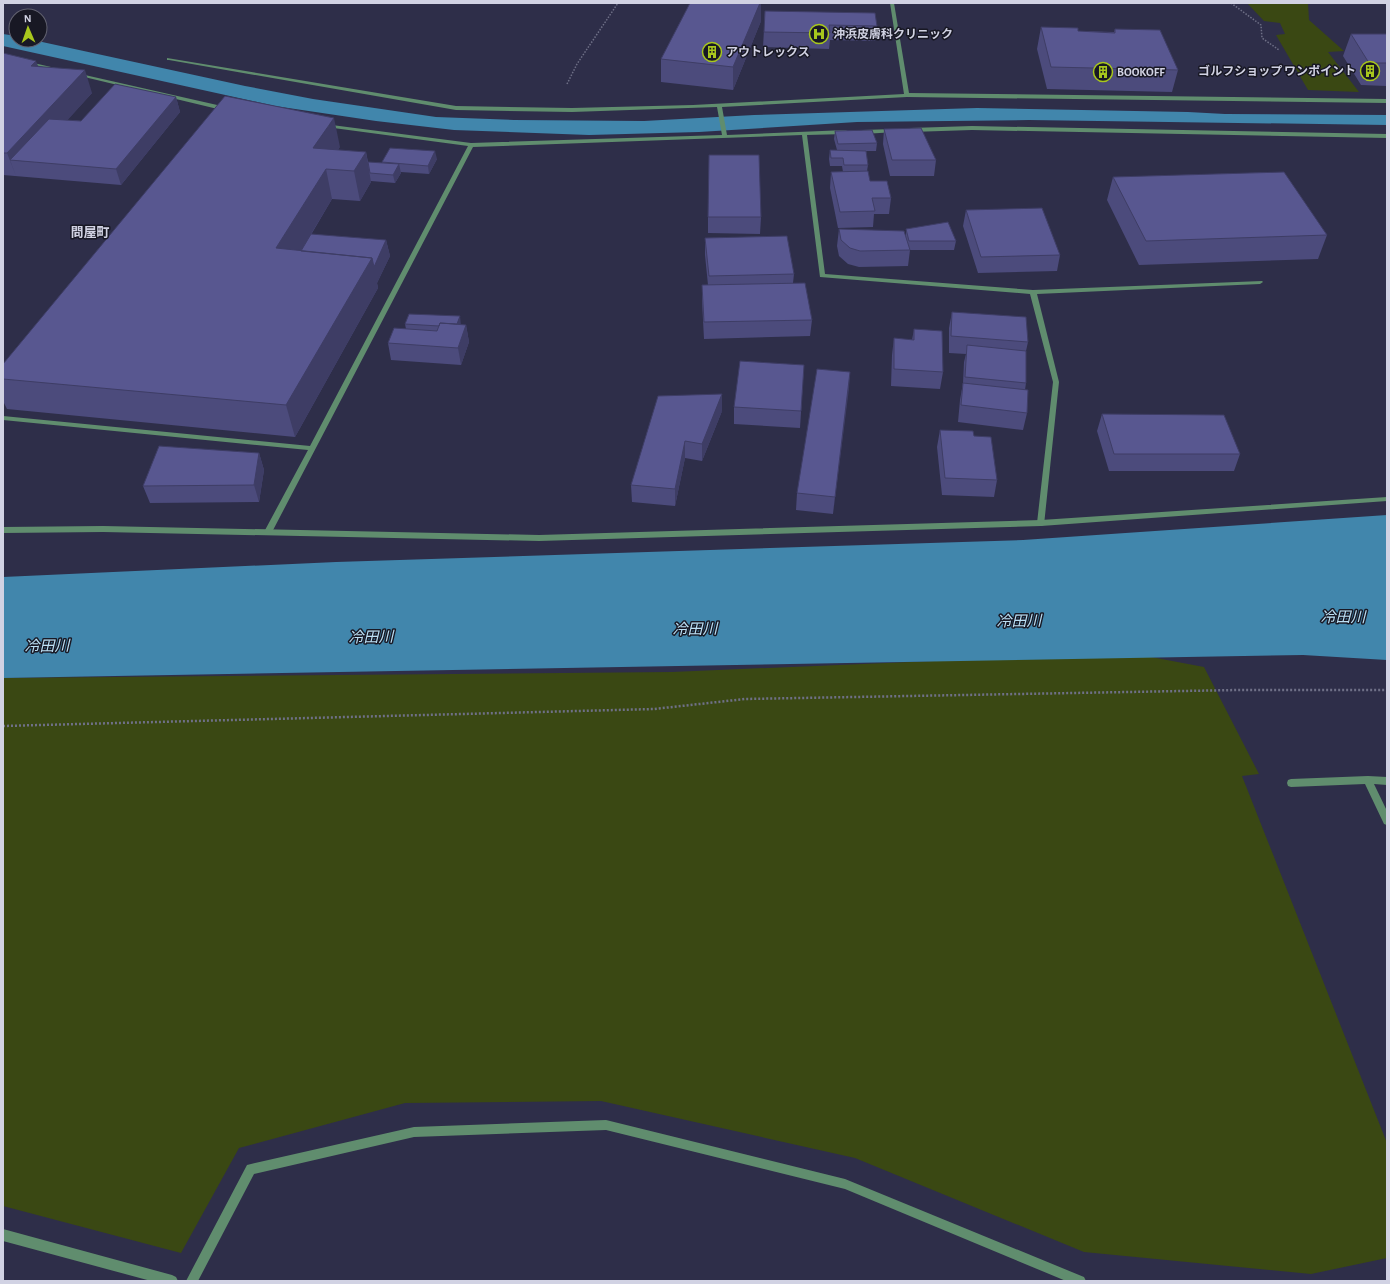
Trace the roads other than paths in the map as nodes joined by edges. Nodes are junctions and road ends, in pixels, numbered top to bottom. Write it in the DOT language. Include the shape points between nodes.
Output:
graph roads {
  1 [pos="892,3"];
  2 [pos="169,59"];
  3 [pos="18,60"];
  4 [pos="907,95"];
  5 [pos="1387,101"];
  6 [pos="719,105"];
  7 [pos="225,109"];
  8 [pos="232,110"];
  9 [pos="220,115"];
  10 [pos="318,123"];
  11 [pos="850,132"];
  12 [pos="858,132"];
  13 [pos="804,133"];
  14 [pos="1387,136"];
  15 [pos="725,138"];
  16 [pos="471,145"];
  17 [pos="1260,282"];
  18 [pos="1033,292"];
  19 [pos="3,418"];
  20 [pos="311,448"];
  21 [pos="1387,500"];
  22 [pos="1041,523"];
  23 [pos="3,530"];
  24 [pos="268,532"];
  25 [pos="1368,780"];
  26 [pos="1387,781"];
  27 [pos="1291,783"];
  28 [pos="1387,820"];
  29 [pos="3,1235"];
  30 [pos="172,1281"];
  31 [pos="192,1281"];
  32 [pos="1080,1281"];
  1 -- 4 [label="street"];
  2 -- 6 [label="street" via="456,108 572,110"];
  3 -- 7 [label="street"];
  4 -- 5 [label="street"];
  4 -- 6 [label="street"];
  6 -- 15 [label="street"];
  7 -- 8 [label="street"];
  7 -- 9 [label="street"];
  10 -- 16 [label="street"];
  11 -- 13 [label="street"];
  12 -- 14 [label="street" via="972,128"];
  13 -- 15 [label="street"];
  13 -- 18 [label="street" via="822,276"];
  15 -- 16 [label="street"];
  16 -- 20 [label="street"];
  17 -- 18 [label="street"];
  18 -- 22 [label="street" via="1056,382"];
  19 -- 20 [label="street"];
  20 -- 24 [label="street"];
  21 -- 22 [label="street"];
  22 -- 24 [label="street" via="539,538"];
  23 -- 24 [label="street"];
  25 -- 26 [label="street"];
  25 -- 27 [label="street"];
  25 -- 28 [label="street"];
  29 -- 30 [label="street"];
  31 -- 32 [label="street" via="251,1169 414,1132 606,1125 845,1184"];
}
